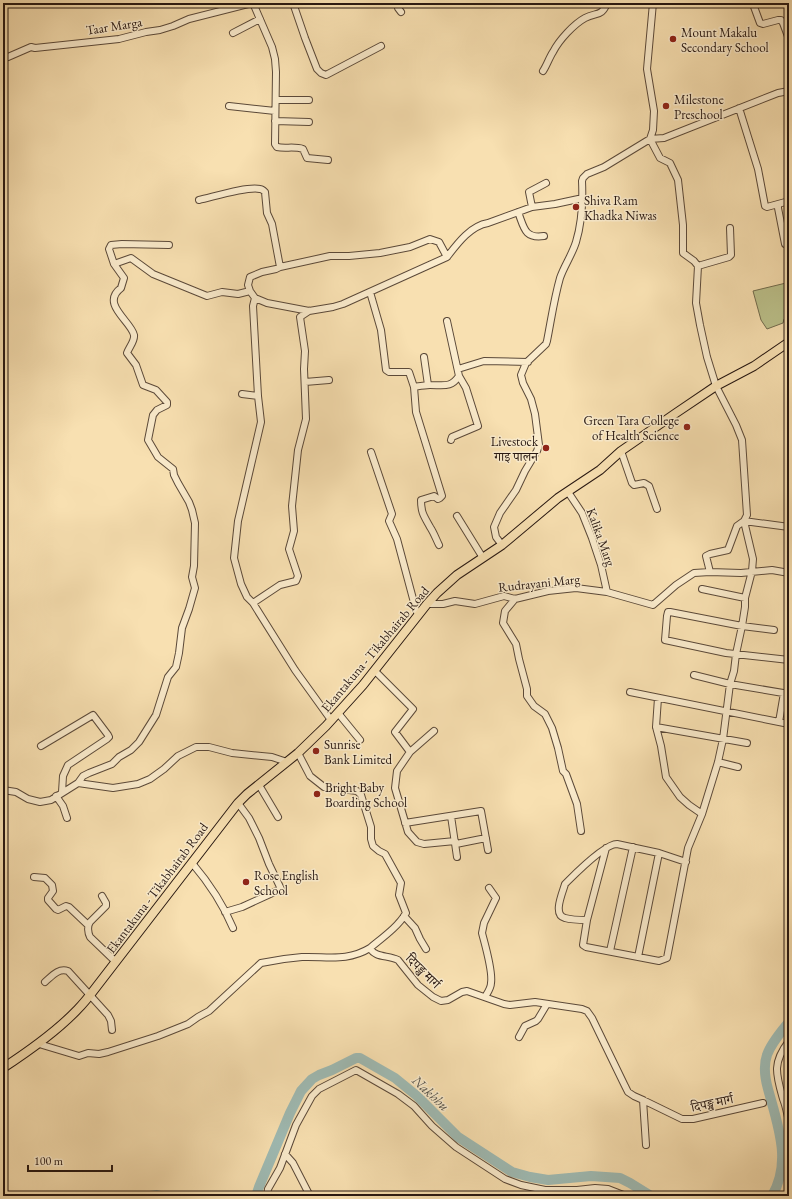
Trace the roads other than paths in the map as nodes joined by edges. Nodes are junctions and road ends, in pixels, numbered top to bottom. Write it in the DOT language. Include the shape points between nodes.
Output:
graph roads {
  1 [pos="252,3"];
  2 [pos="293,3"];
  3 [pos="398,3"];
  4 [pos="607,3"];
  5 [pos="653,3"];
  6 [pos="753,4"];
  7 [pos="401,12"];
  8 [pos="260,19"];
  9 [pos="234,33"];
  10 [pos="789,39"];
  11 [pos="381,46"];
  12 [pos="3,58"];
  13 [pos="543,71"];
  14 [pos="789,91"];
  15 [pos="276,100"];
  16 [pos="309,100"];
  17 [pos="229,106"];
  18 [pos="739,108"];
  19 [pos="275,111"];
  20 [pos="275,121"];
  21 [pos="309,122"];
  22 [pos="650,139"];
  23 [pos="328,160"];
  24 [pos="546,183"];
  25 [pos="583,198"];
  26 [pos="199,200"];
  27 [pos="789,201"];
  28 [pos="778,204"];
  29 [pos="532,207"];
  30 [pos="518,212"];
  31 [pos="730,228"];
  32 [pos="544,236"];
  33 [pos="785,244"];
  34 [pos="169,245"];
  35 [pos="447,257"];
  36 [pos="114,264"];
  37 [pos="280,266"];
  38 [pos="698,266"];
  39 [pos="250,292"];
  40 [pos="370,292"];
  41 [pos="255,298"];
  42 [pos="309,311"];
  43 [pos="447,321"];
  44 [pos="789,342"];
  45 [pos="424,357"];
  46 [pos="528,362"];
  47 [pos="458,369"];
  48 [pos="459,376"];
  49 [pos="329,380"];
  50 [pos="305,382"];
  51 [pos="428,385"];
  52 [pos="716,386"];
  53 [pos="414,387"];
  54 [pos="242,394"];
  55 [pos="258,396"];
  56 [pos="451,440"];
  57 [pos="371,452"];
  58 [pos="621,452"];
  59 [pos="568,492"];
  60 [pos="657,508"];
  61 [pos="457,516"];
  62 [pos="744,521"];
  63 [pos="789,527"];
  64 [pos="439,545"];
  65 [pos="502,545"];
  66 [pos="483,558"];
  67 [pos="752,571"];
  68 [pos="710,572"];
  69 [pos="789,573"];
  70 [pos="702,589"];
  71 [pos="607,592"];
  72 [pos="745,598"];
  73 [pos="515,599"];
  74 [pos="253,603"];
  75 [pos="428,604"];
  76 [pos="418,614"];
  77 [pos="742,626"];
  78 [pos="774,630"];
  79 [pos="736,654"];
  80 [pos="789,660"];
  81 [pos="375,671"];
  82 [pos="694,675"];
  83 [pos="730,684"];
  84 [pos="630,692"];
  85 [pos="786,694"];
  86 [pos="658,698"];
  87 [pos="726,711"];
  88 [pos="338,713"];
  89 [pos="331,720"];
  90 [pos="779,722"];
  91 [pos="789,724"];
  92 [pos="656,727"];
  93 [pos="434,731"];
  94 [pos="723,739"];
  95 [pos="360,740"];
  96 [pos="747,743"];
  97 [pos="41,746"];
  98 [pos="410,752"];
  99 [pos="298,753"];
  100 [pos="287,762"];
  101 [pos="718,762"];
  102 [pos="738,767"];
  103 [pos="78,783"];
  104 [pos="259,785"];
  105 [pos="3,790"];
  106 [pos="62,792"];
  107 [pos="56,796"];
  108 [pos="238,803"];
  109 [pos="702,814"];
  110 [pos="451,816"];
  111 [pos="278,817"];
  112 [pos="67,818"];
  113 [pos="405,823"];
  114 [pos="582,831"];
  115 [pos="486,838"];
  116 [pos="455,842"];
  117 [pos="633,847"];
  118 [pos="606,848"];
  119 [pos="488,850"];
  120 [pos="659,853"];
  121 [pos="457,857"];
  122 [pos="686,862"];
  123 [pos="192,863"];
  124 [pos="34,878"];
  125 [pos="490,888"];
  126 [pos="102,896"];
  127 [pos="225,912"];
  128 [pos="404,916"];
  129 [pos="587,920"];
  130 [pos="88,925"];
  131 [pos="233,928"];
  132 [pos="370,948"];
  133 [pos="426,949"];
  134 [pos="610,951"];
  135 [pos="638,957"];
  136 [pos="116,962"];
  137 [pos="45,982"];
  138 [pos="90,995"];
  139 [pos="485,997"];
  140 [pos="547,1004"];
  141 [pos="112,1030"];
  142 [pos="519,1037"];
  143 [pos="789,1041"];
  144 [pos="38,1044"];
  145 [pos="3,1068"];
  146 [pos="643,1100"];
  147 [pos="763,1103"];
  148 [pos="789,1121"];
  149 [pos="646,1145"];
  150 [pos="285,1154"];
  151 [pos="789,1192"];
  152 [pos="267,1196"];
  153 [pos="310,1196"];
  154 [pos="626,1196"];
  155 [pos="786,1196"];
  1 -- 8 [label="street"];
  1 -- 12 [label="street, Taar Marga" via="160,30 119,39 35,48 30,46"];
  2 -- 11 [label="street" via="317,69 321,73 326,75"];
  3 -- 7 [label="street"];
  4 -- 13 [label="street" via="605,9 585,18 560,41"];
  5 -- 22 [label="street" via="647,69 654,111"];
  6 -- 10 [label="street" via="761,24 781,20"];
  8 -- 9 [label="street"];
  8 -- 15 [label="street" via="275,59"];
  14 -- 18 [label="street"];
  15 -- 16 [label="street"];
  15 -- 19 [label="street"];
  17 -- 19 [label="street"];
  18 -- 22 [label="street" via="664,138"];
  18 -- 28 [label="street" via="758,169 765,206"];
  19 -- 20 [label="street"];
  20 -- 21 [label="street"];
  20 -- 23 [label="street" via="277,147 302,149 307,158"];
  22 -- 25 [label="street" via="604,167 587,174 582,181"];
  22 -- 38 [label="street" via="660,158 670,163 678,180 683,253"];
  24 -- 29 [label="street" via="529,192"];
  25 -- 29 [label="street"];
  25 -- 46 [label="street" via="576,242 560,277 547,342"];
  26 -- 37 [label="street" via="252,188 265,192 267,213 272,224"];
  27 -- 28 [label="street"];
  28 -- 33 [label="street"];
  29 -- 30 [label="street"];
  30 -- 32 [label="street" via="528,234"];
  30 -- 35 [label="street" via="482,224 461,239"];
  31 -- 38 [label="street" via="731,255"];
  34 -- 36 [label="street" via="111,246 109,249"];
  35 -- 37 [label="street" via="439,242 430,239 410,247 380,253 330,256"];
  35 -- 40 [label="street"];
  36 -- 39 [label="street" via="131,258 153,274 207,296 222,292"];
  36 -- 103 [label="street" via="124,278 114,299 117,311 134,336 127,353 136,365 143,385 156,390 167,402 167,405 153,415 148,440 158,457 173,469 192,510 195,535 192,578 195,588 182,628 176,667 168,677 156,715 135,746 112,764 83,776"];
  37 -- 39 [label="street" via="250,277"];
  38 -- 52 [label="street" via="696,303"];
  39 -- 41 [label="street"];
  40 -- 42 [label="street" via="343,304"];
  40 -- 53 [label="street" via="381,330 386,370 409,372"];
  41 -- 42 [label="street" via="267,304"];
  41 -- 55 [label="street" via="253,306"];
  42 -- 50 [label="street" via="300,318 305,351"];
  43 -- 47 [label="street"];
  44 -- 52 [label="main road, Ekantakuna - Tikabhairab Road" via="754,366"];
  45 -- 51 [label="street"];
  46 -- 47 [label="street" via="484,361"];
  46 -- 65 [label="street" via="521,375 535,414 538,445 494,527 496,538"];
  47 -- 48 [label="street"];
  48 -- 51 [label="street" via="456,381 446,386"];
  48 -- 56 [label="street" via="466,388 478,426 452,437"];
  49 -- 50 [label="street"];
  50 -- 74 [label="street" via="306,419 298,450 292,506 294,531 289,549 298,576 296,582 280,585"];
  51 -- 53 [label="street"];
  52 -- 58 [label="main road, Ekantakuna - Tikabhairab Road"];
  52 -- 62 [label="street" via="742,440 747,515"];
  53 -- 64 [label="street" via="416,412 442,496 438,499 434,496 421,500 422,514"];
  54 -- 55 [label="street"];
  55 -- 74 [label="street" via="261,422 238,521 234,558 241,584"];
  57 -- 76 [label="street" via="392,514 388,521 397,539"];
  58 -- 59 [label="main road, Ekantakuna - Tikabhairab Road"];
  58 -- 60 [label="street" via="632,483 650,486"];
  59 -- 65 [label="main road, Ekantakuna - Tikabhairab Road"];
  59 -- 71 [label="street, Kalika Marg" via="582,512 601,566"];
  61 -- 66 [label="street"];
  62 -- 63 [label="street"];
  62 -- 67 [label="street" via="753,559"];
  62 -- 68 [label="street" via="737,526 728,550 706,556"];
  65 -- 66 [label="main road, Ekantakuna - Tikabhairab Road"];
  66 -- 75 [label="main road, Ekantakuna - Tikabhairab Road" via="457,575"];
  67 -- 68 [label="street"];
  67 -- 69 [label="street" via="772,570"];
  67 -- 72 [label="street"];
  68 -- 71 [label="street, Rudrayani Marg" via="694,573 653,605"];
  70 -- 72 [label="street"];
  71 -- 73 [label="street, Rudrayani Marg" via="576,588 548,590"];
  72 -- 77 [label="street"];
  73 -- 75 [label="street, Rudrayani Marg" via="504,596 475,604 455,601"];
  73 -- 114 [label="street" via="505,611 503,623 516,644 528,696 534,706 545,714 552,728 563,771 577,804"];
  74 -- 89 [label="street" via="295,670"];
  75 -- 76 [label="main road, Ekantakuna - Tikabhairab Road"];
  76 -- 81 [label="main road, Ekantakuna - Tikabhairab Road"];
  77 -- 78 [label="street"];
  77 -- 79 [label="street"];
  77 -- 79 [label="street" via="670,612 667,616 665,640"];
  79 -- 80 [label="street"];
  79 -- 83 [label="street"];
  81 -- 88 [label="main road, Ekantakuna - Tikabhairab Road"];
  81 -- 98 [label="street" via="413,709 395,732"];
  82 -- 83 [label="street"];
  83 -- 85 [label="street"];
  83 -- 87 [label="street"];
  84 -- 86 [label="street"];
  85 -- 90 [label="street"];
  86 -- 87 [label="street"];
  86 -- 92 [label="street"];
  87 -- 90 [label="street"];
  87 -- 94 [label="street"];
  88 -- 89 [label="main road, Ekantakuna - Tikabhairab Road"];
  88 -- 95 [label="street"];
  89 -- 99 [label="main road, Ekantakuna - Tikabhairab Road"];
  90 -- 91 [label="street"];
  92 -- 94 [label="street"];
  92 -- 109 [label="street" via="666,777 680,797"];
  93 -- 98 [label="street"];
  94 -- 96 [label="street"];
  94 -- 101 [label="street"];
  97 -- 106 [label="street" via="93,715 109,737 68,765 63,776"];
  98 -- 113 [label="street" via="397,770 395,788"];
  99 -- 100 [label="main road, Ekantakuna - Tikabhairab Road"];
  99 -- 128 [label="street" via="310,776 324,787 358,791 361,795 371,827 373,846 386,854 401,883 399,895 406,913"];
  100 -- 103 [label="street" via="272,757 196,747 178,756 150,779 138,784 113,788"];
  100 -- 104 [label="main road, Ekantakuna - Tikabhairab Road"];
  101 -- 102 [label="street"];
  101 -- 109 [label="street"];
  103 -- 106 [label="street"];
  104 -- 108 [label="main road, Ekantakuna - Tikabhairab Road"];
  104 -- 111 [label="street"];
  105 -- 107 [label="street" via="16,792 40,802"];
  106 -- 107 [label="street"];
  107 -- 112 [label="street"];
  108 -- 123 [label="main road, Ekantakuna - Tikabhairab Road"];
  108 -- 127 [label="street" via="260,838 268,864 281,889"];
  109 -- 122 [label="street" via="688,848"];
  110 -- 113 [label="street"];
  110 -- 115 [label="street" via="480,811"];
  110 -- 116 [label="street"];
  113 -- 116 [label="street" via="408,832 417,842"];
  115 -- 116 [label="street"];
  115 -- 119 [label="street"];
  116 -- 121 [label="street"];
  117 -- 118 [label="street" via="613,844"];
  117 -- 120 [label="street"];
  117 -- 134 [label="street"];
  118 -- 129 [label="street"];
  118 -- 129 [label="street" via="565,884 558,909 564,918"];
  120 -- 122 [label="street"];
  120 -- 135 [label="street"];
  122 -- 135 [label="street" via="667,958 659,962"];
  123 -- 127 [label="street" via="206,879"];
  123 -- 136 [label="main road, Ekantakuna - Tikabhairab Road"];
  124 -- 130 [label="street" via="45,878 52,885 53,891 48,900 56,909 69,906"];
  125 -- 139 [label="street" via="496,898 482,933 492,982"];
  126 -- 130 [label="street" via="106,906"];
  127 -- 131 [label="street"];
  128 -- 132 [label="street"];
  128 -- 133 [label="street" via="415,928"];
  129 -- 134 [label="street" via="583,945"];
  130 -- 136 [label="street" via="90,937"];
  132 -- 139 [label="street, दिपङ्ख मार्ग" via="372,953 398,960 418,985 441,1001 467,991"];
  132 -- 144 [label="street" via="350,957 303,957 262,963 209,1011 188,1024 108,1052 79,1056"];
  134 -- 135 [label="street"];
  136 -- 138 [label="main road, Ekantakuna - Tikabhairab Road"];
  137 -- 138 [label="street" via="64,969"];
  138 -- 141 [label="street" via="108,1015"];
  138 -- 144 [label="main road, Ekantakuna - Tikabhairab Road" via="58,1029"];
  139 -- 140 [label="street, दिपङ्ख मार्ग" via="510,1005 535,1002"];
  140 -- 142 [label="street" via="538,1019 525,1026"];
  140 -- 146 [label="street, दिपङ्ख मार्ग" via="587,1011 628,1092"];
  143 -- 148 [label="street" via="780,1056 776,1072"];
  144 -- 145 [label="main road, Ekantakuna - Tikabhairab Road"];
  146 -- 147 [label="street, दिपङ्ख मार्ग" via="686,1120"];
  146 -- 149 [label="street"];
  150 -- 152 [label="street"];
  150 -- 153 [label="street" via="293,1163"];
  150 -- 154 [label="street" via="296,1125 312,1096 319,1089 356,1070 398,1094 456,1147 505,1179 545,1190 595,1188 608,1189"];
  151 -- 155 [label="street"];
}
